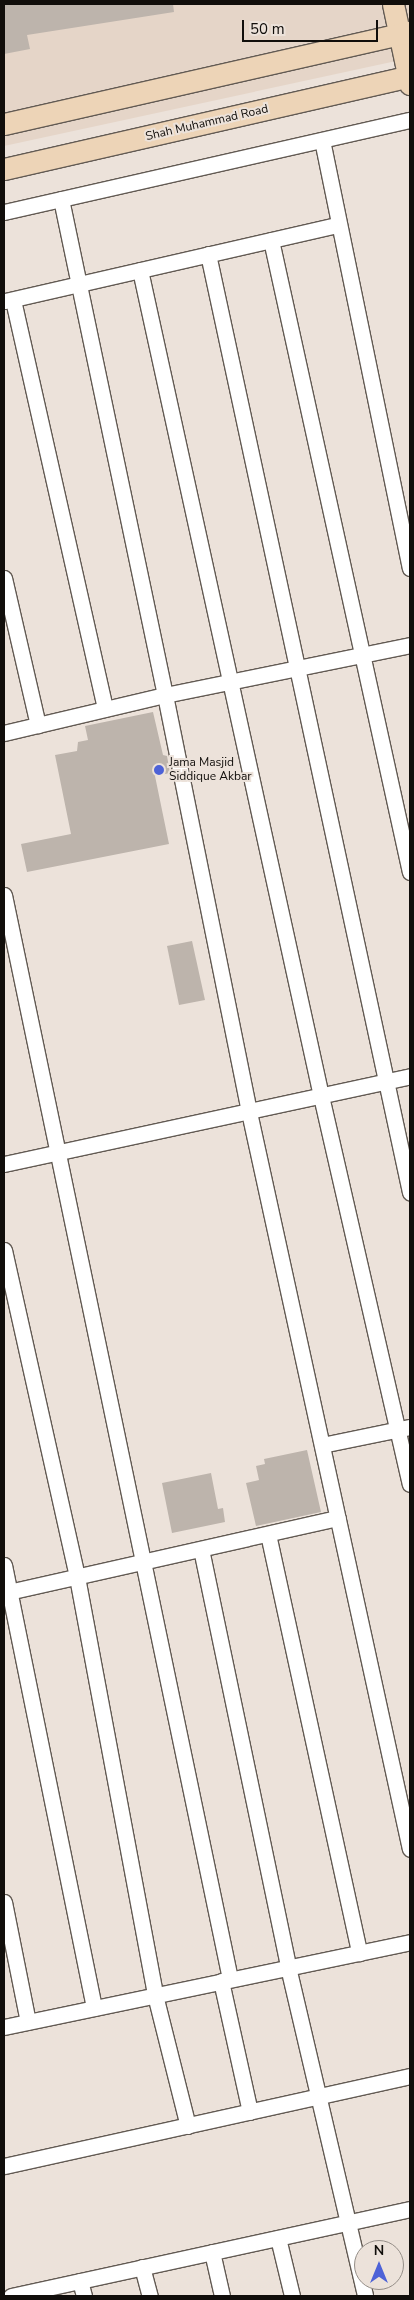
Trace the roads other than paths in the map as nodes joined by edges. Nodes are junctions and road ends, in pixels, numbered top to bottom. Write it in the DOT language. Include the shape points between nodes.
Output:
graph roads {
  1 [pos="394,4"];
  2 [pos="405,33"];
  3 [pos="410,77"];
  4 [pos="410,120"];
  5 [pos="4,124"];
  6 [pos="322,140"];
  7 [pos="4,169"];
  8 [pos="61,199"];
  9 [pos="4,212"];
  10 [pos="338,225"];
  11 [pos="271,240"];
  12 [pos="208,254"];
  13 [pos="140,270"];
  14 [pos="79,284"];
  15 [pos="8,301"];
  16 [pos="410,568"];
  17 [pos="4,578"];
  18 [pos="410,645"];
  19 [pos="362,655"];
  20 [pos="296,668"];
  21 [pos="230,682"];
  22 [pos="165,695"];
  23 [pos="104,709"];
  24 [pos="38,725"];
  25 [pos="4,733"];
  26 [pos="410,872"];
  27 [pos="4,894"];
  28 [pos="410,1076"];
  29 [pos="385,1082"];
  30 [pos="321,1096"];
  31 [pos="249,1112"];
  32 [pos="57,1152"];
  33 [pos="4,1164"];
  34 [pos="410,1192"];
  35 [pos="4,1250"];
  36 [pos="405,1428"];
  37 [pos="322,1445"];
  38 [pos="410,1484"];
  39 [pos="338,1518"];
  40 [pos="268,1534"];
  41 [pos="201,1549"];
  42 [pos="144,1562"];
  43 [pos="4,1565"];
  44 [pos="77,1577"];
  45 [pos="7,1592"];
  46 [pos="410,1849"];
  47 [pos="4,1902"];
  48 [pos="410,1942"];
  49 [pos="359,1953"];
  50 [pos="288,1967"];
  51 [pos="225,1980"];
  52 [pos="155,1995"];
  53 [pos="94,2008"];
  54 [pos="28,2022"];
  55 [pos="4,2027"];
  56 [pos="410,2076"];
  57 [pos="317,2097"];
  58 [pos="250,2112"];
  59 [pos="188,2126"];
  60 [pos="4,2166"];
  61 [pos="410,2209"];
  62 [pos="347,2222"];
  63 [pos="278,2238"];
  64 [pos="212,2252"];
  65 [pos="142,2267"];
  66 [pos="80,2281"];
  67 [pos="15,2296"];
  68 [pos="84,2296"];
  69 [pos="150,2296"];
  70 [pos="222,2296"];
  71 [pos="292,2296"];
  72 [pos="365,2296"];
  1 -- 2 [label="street"];
  2 -- 3 [label="street"];
  2 -- 5 [label="street"];
  3 -- 7 [label="street, Shah Muhammad Road"];
  4 -- 6 [label="street"];
  6 -- 8 [label="street"];
  6 -- 10 [label="street"];
  8 -- 9 [label="street"];
  8 -- 14 [label="street"];
  10 -- 11 [label="street"];
  10 -- 16 [label="street"];
  11 -- 12 [label="street"];
  11 -- 19 [label="street"];
  12 -- 13 [label="street"];
  12 -- 20 [label="street"];
  13 -- 14 [label="street"];
  13 -- 21 [label="street"];
  14 -- 15 [label="street"];
  14 -- 22 [label="street"];
  15 -- 23 [label="street"];
  17 -- 24 [label="street"];
  18 -- 19 [label="street"];
  19 -- 20 [label="street"];
  19 -- 26 [label="street"];
  20 -- 21 [label="street"];
  20 -- 29 [label="street"];
  21 -- 22 [label="street"];
  21 -- 30 [label="street"];
  22 -- 23 [label="street"];
  22 -- 31 [label="street"];
  23 -- 24 [label="street"];
  24 -- 25 [label="street"];
  27 -- 32 [label="street"];
  28 -- 29 [label="street"];
  29 -- 30 [label="street"];
  29 -- 34 [label="street"];
  30 -- 31 [label="street"];
  30 -- 36 [label="street"];
  31 -- 32 [label="street"];
  31 -- 37 [label="street"];
  32 -- 33 [label="street"];
  32 -- 42 [label="street"];
  35 -- 44 [label="street"];
  36 -- 37 [label="street"];
  36 -- 38 [label="street"];
  37 -- 39 [label="street"];
  39 -- 40 [label="street"];
  39 -- 46 [label="street"];
  40 -- 41 [label="street"];
  40 -- 49 [label="street"];
  41 -- 42 [label="street"];
  41 -- 50 [label="street"];
  42 -- 44 [label="street"];
  42 -- 51 [label="street"];
  43 -- 45 [label="street"];
  44 -- 45 [label="street"];
  44 -- 52 [label="street"];
  45 -- 53 [label="street"];
  47 -- 54 [label="street"];
  48 -- 49 [label="street"];
  49 -- 50 [label="street"];
  50 -- 51 [label="street"];
  50 -- 57 [label="street"];
  51 -- 52 [label="street"];
  51 -- 58 [label="street"];
  52 -- 53 [label="street"];
  52 -- 59 [label="street"];
  53 -- 54 [label="street"];
  54 -- 55 [label="street"];
  56 -- 57 [label="street"];
  57 -- 58 [label="street"];
  57 -- 62 [label="street"];
  58 -- 59 [label="street"];
  59 -- 60 [label="street"];
  61 -- 62 [label="street"];
  62 -- 63 [label="street"];
  62 -- 72 [label="street"];
  63 -- 64 [label="street"];
  63 -- 71 [label="street"];
  64 -- 65 [label="street"];
  64 -- 70 [label="street"];
  65 -- 66 [label="street"];
  65 -- 69 [label="street"];
  66 -- 67 [label="street"];
  66 -- 68 [label="street"];
}
